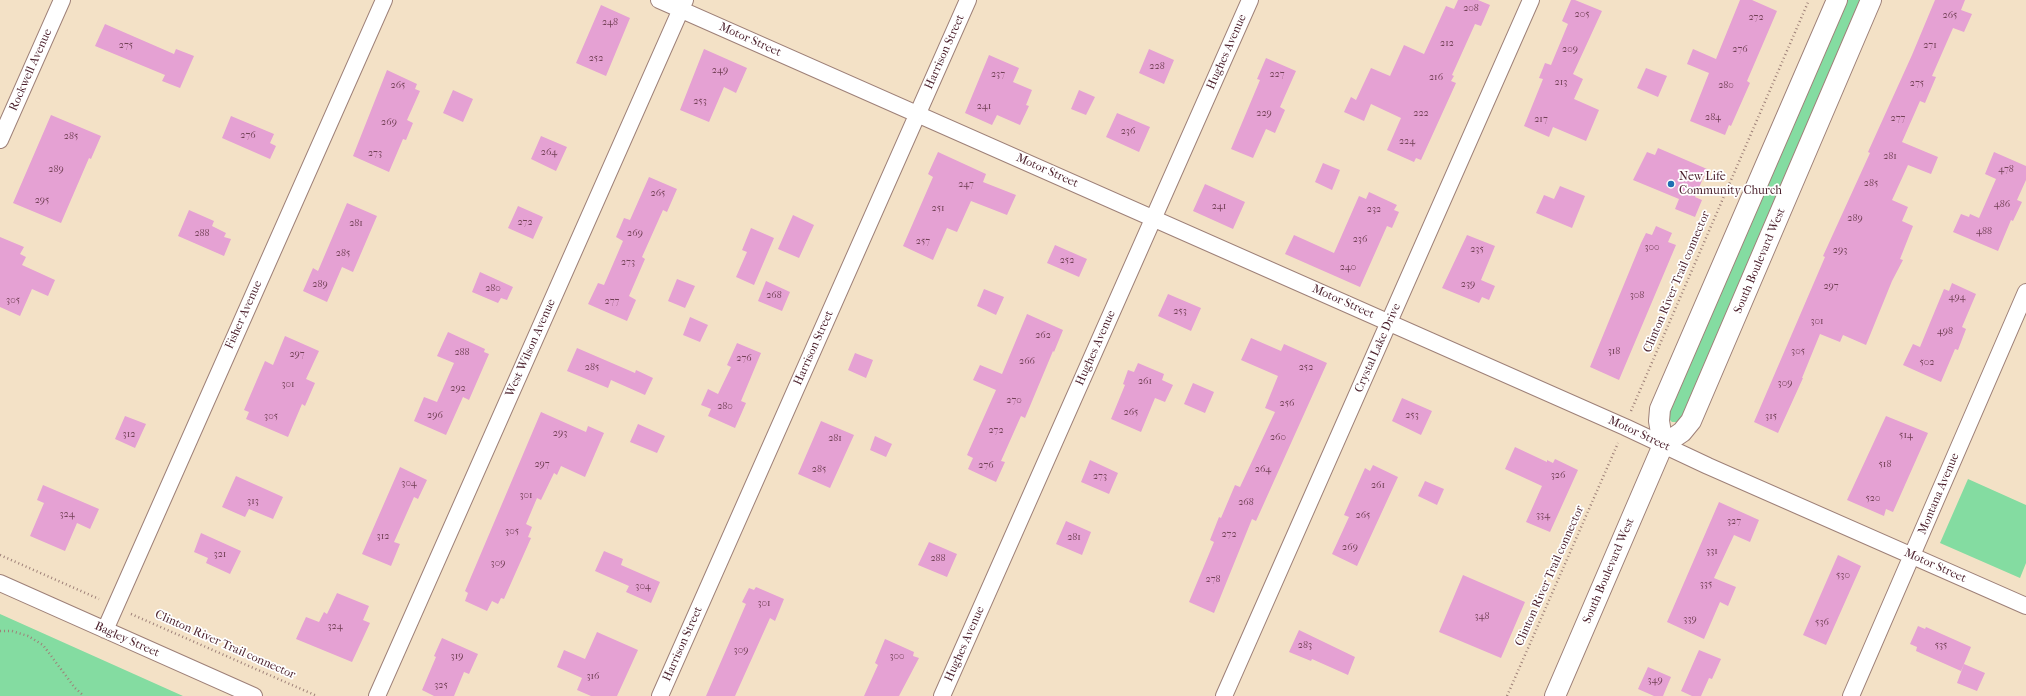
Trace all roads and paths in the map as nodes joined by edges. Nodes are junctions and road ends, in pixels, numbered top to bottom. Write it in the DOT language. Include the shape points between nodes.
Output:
graph roads {
  1 [pos="62,0"];
  2 [pos="384,0"];
  3 [pos="659,0"];
  4 [pos="968,0"];
  5 [pos="1250,0"];
  6 [pos="1532,0"];
  7 [pos="1809,0"];
  8 [pos="1836,0"];
  9 [pos="1871,0"];
  10 [pos="683,5"];
  11 [pos="917,114"];
  12 [pos="0,140"];
  13 [pos="1153,218"];
  14 [pos="2026,292"];
  15 [pos="1389,322"];
  16 [pos="1630,414"];
  17 [pos="1618,442"];
  18 [pos="1663,445"];
  19 [pos="0,555"];
  20 [pos="1912,556"];
  21 [pos="0,583"];
  22 [pos="104,601"];
  23 [pos="2026,606"];
  24 [pos="126,611"];
  25 [pos="105,630"];
  26 [pos="0,631"];
  27 [pos="84,696"];
  28 [pos="254,696"];
  29 [pos="317,696"];
  30 [pos="377,696"];
  31 [pos="660,696"];
  32 [pos="942,696"];
  33 [pos="1224,696"];
  34 [pos="1507,696"];
  35 [pos="1555,696"];
  36 [pos="1852,696"];
  1 -- 12 [label="street, Rockwell Avenue"];
  2 -- 25 [label="street, Fisher Avenue"];
  3 -- 10 [label="street, Motor Street"];
  4 -- 11 [label="street, Harrison Street"];
  5 -- 13 [label="street, Hughes Avenue"];
  6 -- 15 [label="street, Crystal Lake Drive"];
  7 -- 16 [label="path, Clinton River Trail connector"];
  8 -- 18 [label="street" via="1660,409 1658,421"];
  9 -- 18 [label="street, South Boulevard West" via="1691,421 1682,432"];
  10 -- 11 [label="street, Motor Street"];
  10 -- 30 [label="street, West Wilson Avenue"];
  11 -- 13 [label="street, Motor Street"];
  11 -- 31 [label="street, Harrison Street"];
  13 -- 15 [label="street, Motor Street"];
  13 -- 32 [label="street, Hughes Avenue"];
  14 -- 20 [label="street, Montana Avenue"];
  15 -- 18 [label="street, Motor Street"];
  15 -- 33 [label="street, Crystal Lake Drive"];
  17 -- 34 [label="path, Clinton River Trail connector"];
  18 -- 20 [label="street, Motor Street"];
  18 -- 35 [label="street, South Boulevard West"];
  19 -- 22 [label="path"];
  20 -- 23 [label="street, Motor Street"];
  20 -- 36 [label="street, Montana Avenue"];
  21 -- 25 [label="street, Bagley Street"];
  24 -- 29 [label="path, Clinton River Trail connector"];
  25 -- 28 [label="street, Bagley Street"];
  26 -- 27 [label="path" via="12,631 28,636 44,645 75,688"];
}
